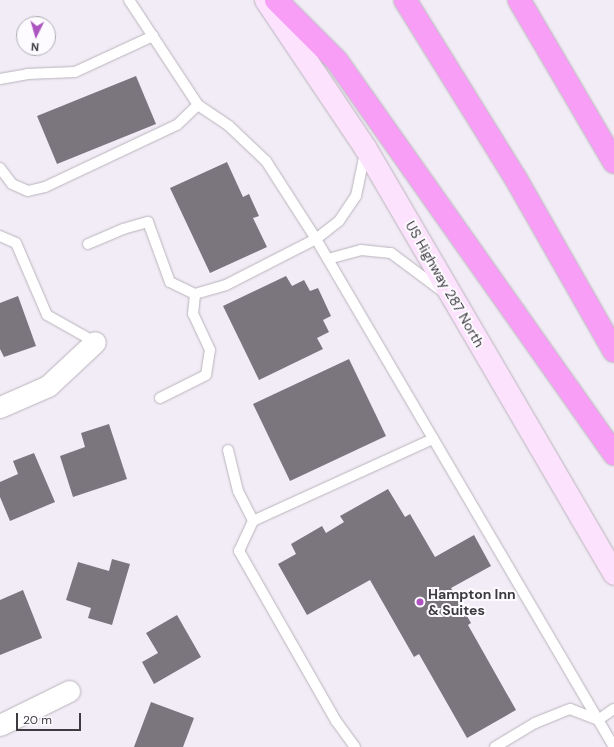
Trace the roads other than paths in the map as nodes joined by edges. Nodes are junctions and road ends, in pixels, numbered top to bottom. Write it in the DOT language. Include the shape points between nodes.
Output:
graph roads {
  1 [pos="129,0"];
  2 [pos="266,0"];
  3 [pos="276,0"];
  4 [pos="405,0"];
  5 [pos="519,0"];
  6 [pos="153,36"];
  7 [pos="0,79"];
  8 [pos="198,105"];
  9 [pos="366,149"];
  10 [pos="614,162"];
  11 [pos="0,168"];
  12 [pos="0,236"];
  13 [pos="316,239"];
  14 [pos="88,244"];
  15 [pos="328,259"];
  16 [pos="195,294"];
  17 [pos="455,301"];
  18 [pos="94,342"];
  19 [pos="614,350"];
  20 [pos="160,398"];
  21 [pos="0,407"];
  22 [pos="433,439"];
  23 [pos="228,450"];
  24 [pos="614,454"];
  25 [pos="253,521"];
  26 [pos="614,574"];
  27 [pos="69,691"];
  28 [pos="614,709"];
  29 [pos="598,720"];
  30 [pos="0,725"];
  31 [pos="355,747"];
  32 [pos="495,747"];
  33 [pos="614,747"];
  1 -- 6 [label="lane"];
  2 -- 9 [label="main road, US Highway 287 North"];
  3 -- 24 [label="highway" via="337,61"];
  4 -- 19 [label="highway" via="516,179"];
  5 -- 10 [label="highway"];
  6 -- 7 [label="lane" via="75,72 27,74"];
  6 -- 8 [label="lane"];
  8 -- 11 [label="lane" via="177,125 45,187 28,191 12,184"];
  8 -- 13 [label="lane" via="229,126 266,162"];
  9 -- 13 [label="lane" via="356,196 339,221"];
  9 -- 17 [label="main road, US Highway 287 North"];
  12 -- 18 [label="lane" via="16,243 47,315"];
  13 -- 15 [label="lane"];
  13 -- 16 [label="lane" via="226,285"];
  14 -- 16 [label="lane" via="148,222 170,282"];
  15 -- 17 [label="lane" via="361,250 391,254"];
  15 -- 22 [label="lane"];
  16 -- 20 [label="lane" via="193,314 210,350 206,375"];
  17 -- 26 [label="main road, US Highway 287 North"];
  18 -- 21 [label="street" via="48,386"];
  22 -- 25 [label="lane"];
  22 -- 29 [label="lane"];
  23 -- 25 [label="lane" via="238,491"];
  25 -- 31 [label="lane" via="238,551 336,721"];
  27 -- 30 [label="street"];
  28 -- 29 [label="lane"];
  29 -- 32 [label="lane" via="570,709 535,723"];
  29 -- 33 [label="lane"];
}
